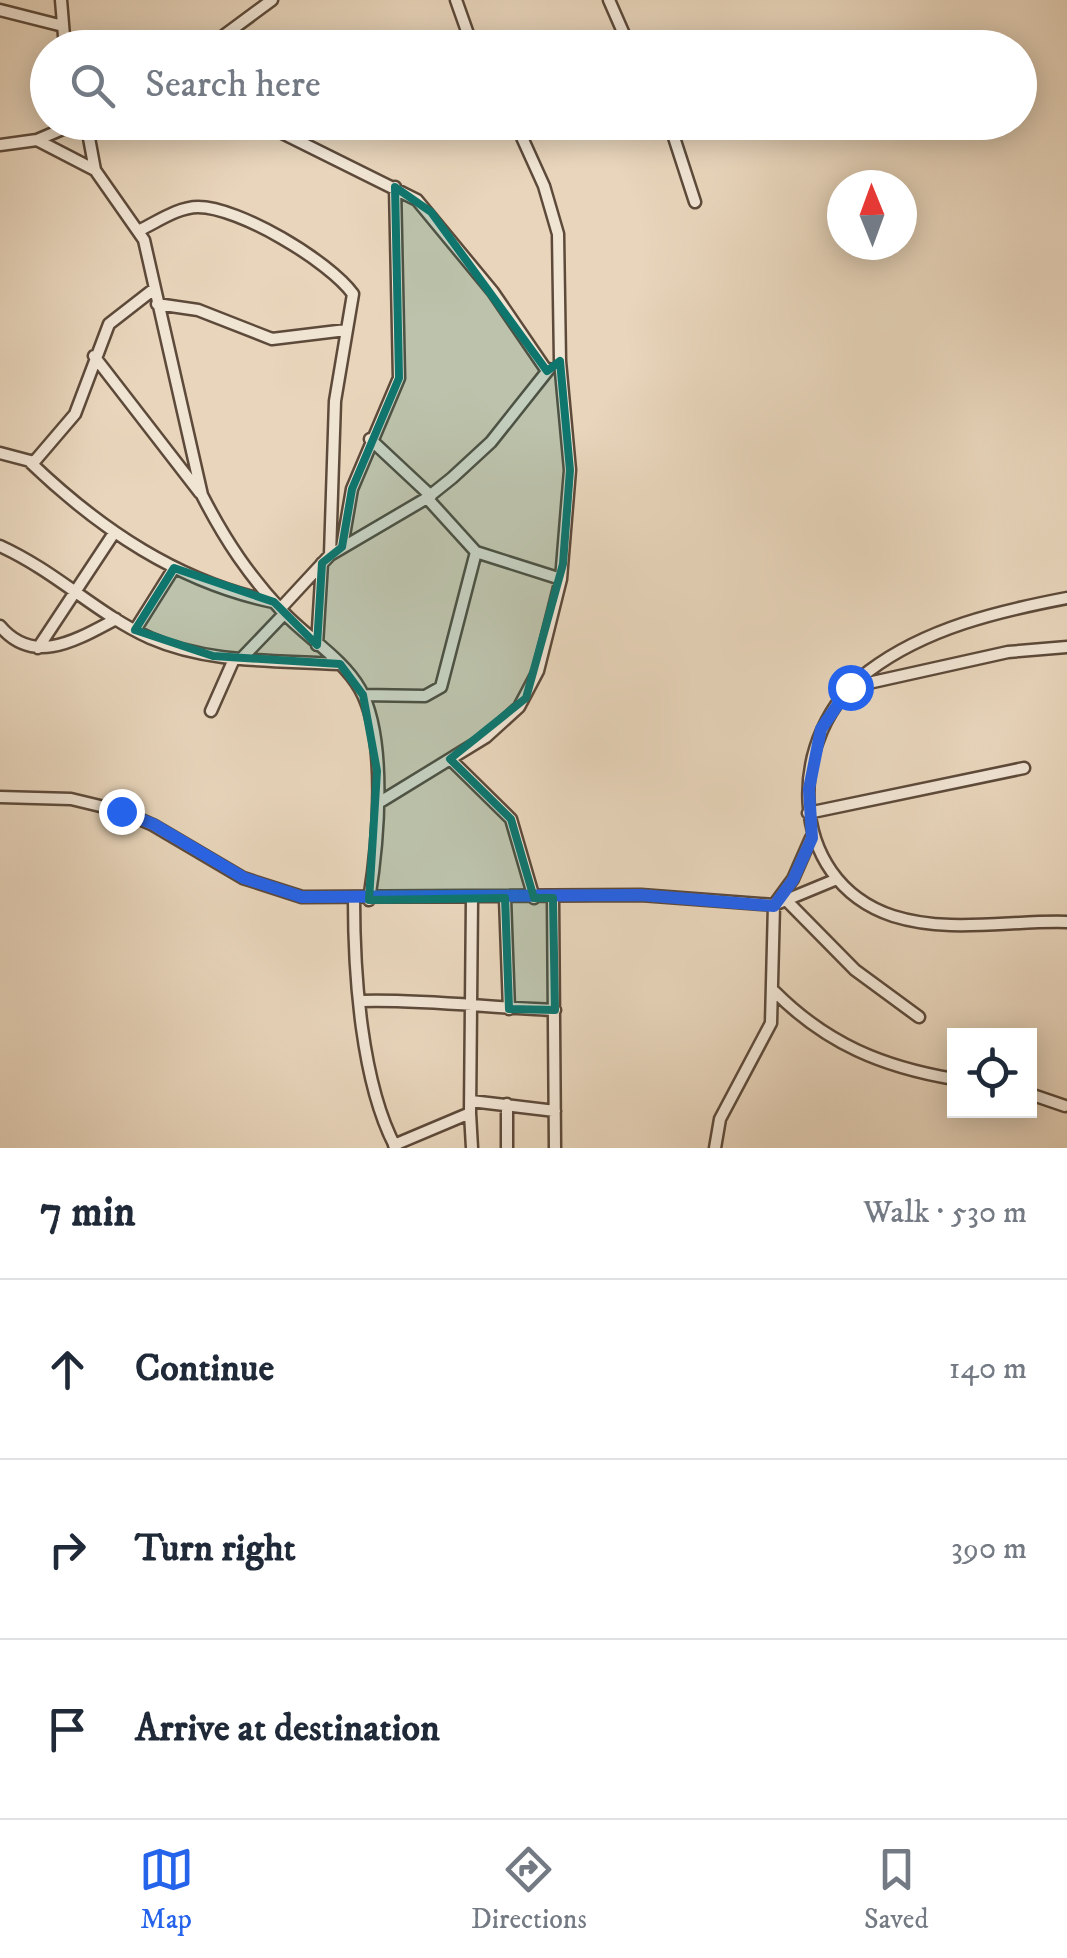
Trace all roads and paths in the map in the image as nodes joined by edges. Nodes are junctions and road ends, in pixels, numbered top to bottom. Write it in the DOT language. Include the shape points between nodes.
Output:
graph roads {
  1 [pos="61,0"];
  2 [pos="272,0"];
  3 [pos="456,0"];
  4 [pos="609,0"];
  5 [pos="262,4"];
  6 [pos="0,10"];
  7 [pos="63,26"];
  8 [pos="63,30"];
  9 [pos="230,30"];
  10 [pos="467,30"];
  11 [pos="622,30"];
  12 [pos="37,140"];
  13 [pos="85,140"];
  14 [pos="297,140"];
  15 [pos="522,140"];
  16 [pos="674,140"];
  17 [pos="0,145"];
  18 [pos="96,170"];
  19 [pos="394,187"];
  20 [pos="695,202"];
  21 [pos="140,230"];
  22 [pos="154,288"];
  23 [pos="156,304"];
  24 [pos="346,330"];
  25 [pos="94,356"];
  26 [pos="560,361"];
  27 [pos="547,371"];
  28 [pos="370,439"];
  29 [pos="0,453"];
  30 [pos="31,463"];
  31 [pos="202,495"];
  32 [pos="429,497"];
  33 [pos="114,532"];
  34 [pos="0,546"];
  35 [pos="342,547"];
  36 [pos="476,552"];
  37 [pos="326,559"];
  38 [pos="174,568"];
  39 [pos="561,579"];
  40 [pos="76,589"];
  41 [pos="1067,598"];
  42 [pos="280,608"];
  43 [pos="116,619"];
  44 [pos="0,626"];
  45 [pos="135,630"];
  46 [pos="317,645"];
  47 [pos="1067,647"];
  48 [pos="38,648"];
  49 [pos="237,659"];
  50 [pos="340,664"];
  51 [pos="850,687"];
  52 [pos="363,695"];
  53 [pos="211,711"];
  54 [pos="450,759"];
  55 [pos="1024,768"];
  56 [pos="0,797"];
  57 [pos="380,802"];
  58 [pos="808,813"];
  59 [pos="812,838"];
  60 [pos="836,879"];
  61 [pos="472,898"];
  62 [pos="505,898"];
  63 [pos="534,898"];
  64 [pos="553,898"];
  65 [pos="354,900"];
  66 [pos="370,900"];
  67 [pos="786,901"];
  68 [pos="774,906"];
  69 [pos="1067,922"];
  70 [pos="775,992"];
  71 [pos="360,1001"];
  72 [pos="473,1008"];
  73 [pos="509,1009"];
  74 [pos="555,1010"];
  75 [pos="919,1017"];
  76 [pos="947,1078"];
  77 [pos="1037,1096"];
  78 [pos="507,1104"];
  79 [pos="1065,1106"];
  80 [pos="470,1107"];
  81 [pos="555,1111"];
  82 [pos="395,1146"];
  83 [pos="472,1148"];
  84 [pos="506,1148"];
  85 [pos="556,1148"];
  86 [pos="715,1148"];
  1 -- 7 [label="street"];
  2 -- 5 [label="street"];
  3 -- 10 [label="street"];
  4 -- 11 [label="street"];
  5 -- 9 [label="street"];
  6 -- 7 [label="street"];
  7 -- 8 [label="street"];
  12 -- 17 [label="street"];
  12 -- 18 [label="street"];
  13 -- 18 [label="street"];
  14 -- 19 [label="street"];
  15 -- 26 [label="street" via="556,225"];
  16 -- 20 [label="street"];
  18 -- 21 [label="street"];
  19 -- 27 [label="street" via="417,200 448,234"];
  19 -- 28 [label="street" via="401,361 395,394"];
  21 -- 22 [label="street"];
  21 -- 24 [label="street" via="197,207 300,247 348,287 354,300"];
  22 -- 23 [label="street"];
  22 -- 25 [label="street" via="115,317"];
  23 -- 24 [label="street" via="208,313 265,338"];
  23 -- 31 [label="street"];
  24 -- 37 [label="street"];
  25 -- 30 [label="street" via="75,414"];
  25 -- 31 [label="street"];
  26 -- 27 [label="street"];
  26 -- 39 [label="street" via="570,470"];
  27 -- 32 [label="street" via="490,442"];
  28 -- 32 [label="street"];
  28 -- 35 [label="street"];
  29 -- 30 [label="street"];
  30 -- 33 [label="street" via="82,512"];
  31 -- 42 [label="street" via="234,557"];
  32 -- 35 [label="street"];
  32 -- 36 [label="street"];
  33 -- 38 [label="street"];
  33 -- 40 [label="street"];
  34 -- 40 [label="street"];
  35 -- 37 [label="street"];
  36 -- 39 [label="street"];
  36 -- 52 [label="street" via="440,686 425,696"];
  37 -- 42 [label="street"];
  37 -- 46 [label="street"];
  38 -- 42 [label="street"];
  38 -- 45 [label="street"];
  39 -- 54 [label="street" via="526,698 500,726"];
  40 -- 43 [label="street"];
  40 -- 48 [label="street"];
  41 -- 51 [label="street" via="953,627 892,656"];
  42 -- 46 [label="street"];
  42 -- 49 [label="street"];
  43 -- 45 [label="street"];
  43 -- 48 [label="street" via="72,641"];
  44 -- 48 [label="street" via="19,644"];
  45 -- 49 [label="street" via="170,646"];
  46 -- 50 [label="street"];
  47 -- 51 [label="street" via="1008,652"];
  49 -- 50 [label="street"];
  49 -- 53 [label="street"];
  50 -- 52 [label="street"];
  51 -- 58 [label="street" via="821,729"];
  52 -- 57 [label="street"];
  54 -- 57 [label="street"];
  54 -- 63 [label="street" via="510,818"];
  55 -- 58 [label="street"];
  56 -- 65 [label="street" via="71,800 121,811 258,884 302,897"];
  57 -- 66 [label="street"];
  58 -- 59 [label="street"];
  59 -- 60 [label="street"];
  59 -- 68 [label="street"];
  60 -- 67 [label="street"];
  60 -- 69 [label="street" via="880,910 923,923"];
  61 -- 62 [label="street"];
  61 -- 66 [label="street"];
  61 -- 72 [label="street"];
  62 -- 63 [label="street"];
  62 -- 73 [label="street"];
  63 -- 64 [label="street"];
  64 -- 68 [label="street" via="686,897"];
  64 -- 74 [label="street"];
  65 -- 66 [label="street"];
  65 -- 71 [label="street"];
  67 -- 68 [label="street"];
  67 -- 75 [label="street" via="855,970"];
  68 -- 70 [label="street"];
  70 -- 76 [label="street" via="843,1046 901,1069"];
  70 -- 86 [label="street" via="767,1036 720,1119"];
  71 -- 72 [label="street"];
  71 -- 82 [label="street" via="380,1107"];
  72 -- 73 [label="street"];
  72 -- 80 [label="street"];
  73 -- 74 [label="street"];
  74 -- 81 [label="street"];
  77 -- 79 [label="street"];
  78 -- 80 [label="street"];
  78 -- 81 [label="street"];
  78 -- 84 [label="street"];
  80 -- 82 [label="street"];
  80 -- 83 [label="street"];
  81 -- 85 [label="street"];
}
